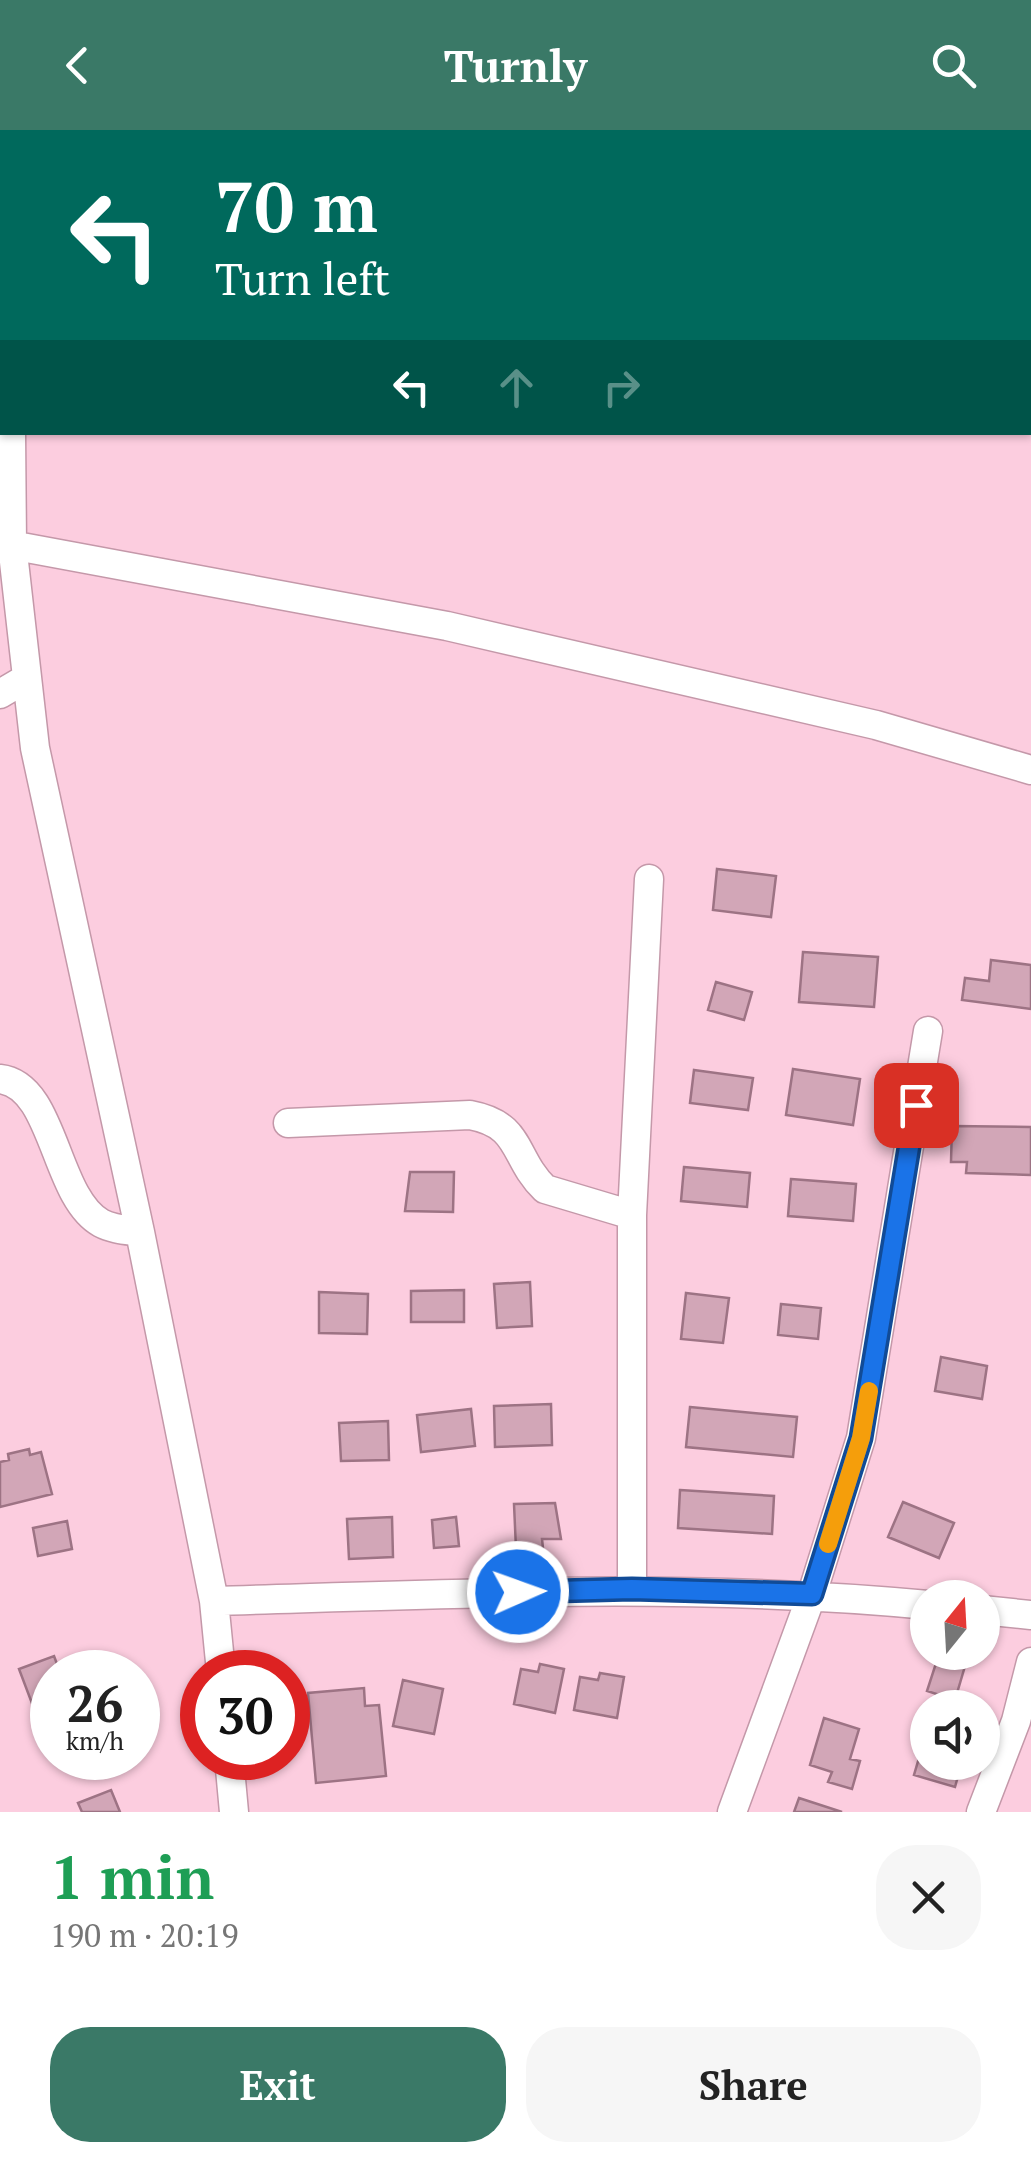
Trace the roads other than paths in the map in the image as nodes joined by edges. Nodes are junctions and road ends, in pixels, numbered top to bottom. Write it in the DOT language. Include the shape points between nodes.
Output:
graph roads {
  1 [pos="12,435"];
  2 [pos="6,543"];
  3 [pos="27,678"];
  4 [pos="0,694"];
  5 [pos="1031,770"];
  6 [pos="648,880"];
  7 [pos="928,1031"];
  8 [pos="0,1079"];
  9 [pos="288,1123"];
  10 [pos="632,1214"];
  11 [pos="140,1232"];
  12 [pos="632,1589"];
  13 [pos="812,1594"];
  14 [pos="214,1602"];
  15 [pos="910,1603"];
  16 [pos="1000,1612"];
  17 [pos="1031,1615"];
  18 [pos="218,1650"];
  19 [pos="1031,1662"];
  20 [pos="231,1780"];
  21 [pos="234,1812"];
  22 [pos="732,1812"];
  23 [pos="980,1812"];
  1 -- 2 [label="street"];
  2 -- 3 [label="street"];
  2 -- 5 [label="street" via="447,626 876,725"];
  3 -- 4 [label="street"];
  3 -- 11 [label="street" via="34,748"];
  6 -- 10 [label="street"];
  7 -- 13 [label="street" via="861,1438"];
  8 -- 11 [label="street" via="22,1086 32,1100 89,1214 105,1226"];
  9 -- 10 [label="street" via="490,1119 505,1126 545,1189"];
  10 -- 12 [label="street"];
  11 -- 14 [label="street"];
  12 -- 13 [label="street"];
  12 -- 14 [label="street"];
  13 -- 15 [label="street"];
  13 -- 22 [label="street"];
  14 -- 18 [label="street"];
  16 -- 17 [label="street"];
  19 -- 23 [label="street"];
  20 -- 21 [label="street"];
}
